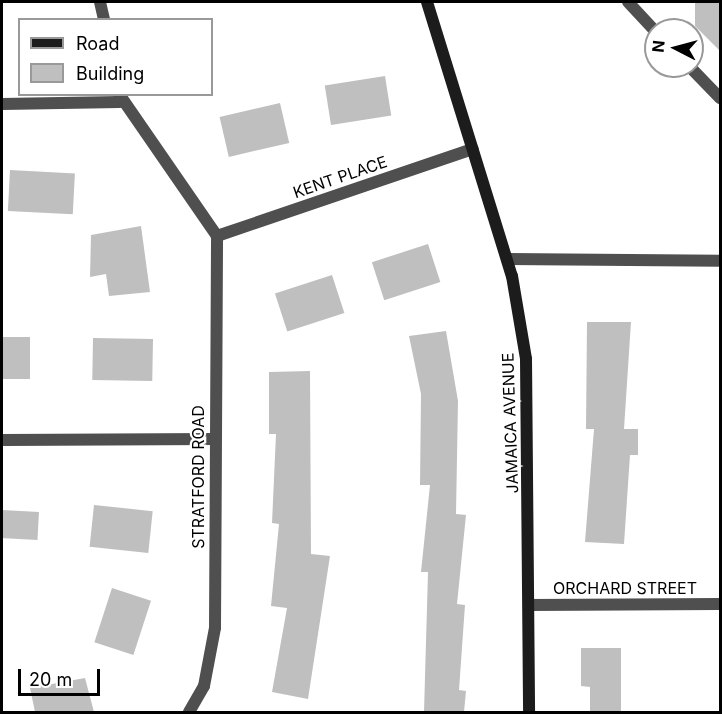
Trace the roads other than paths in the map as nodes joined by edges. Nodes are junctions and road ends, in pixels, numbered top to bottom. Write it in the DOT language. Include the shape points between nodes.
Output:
graph roads {
  1 [pos="100,2"];
  2 [pos="427,2"];
  3 [pos="628,2"];
  4 [pos="104,18"];
  5 [pos="644,19"];
  6 [pos="701,78"];
  7 [pos="119,98"];
  8 [pos="720,98"];
  9 [pos="2,104"];
  10 [pos="473,149"];
  11 [pos="217,236"];
  12 [pos="507,259"];
  13 [pos="720,261"];
  14 [pos="214,439"];
  15 [pos="2,440"];
  16 [pos="720,604"];
  17 [pos="529,605"];
  18 [pos="189,712"];
  19 [pos="528,712"];
  1 -- 4 [label="street"];
  2 -- 10 [label="street, JAMAICA AVENUE"];
  3 -- 5 [label="street"];
  6 -- 8 [label="street"];
  7 -- 9 [label="street"];
  7 -- 11 [label="street"];
  10 -- 11 [label="street, KENT PLACE"];
  10 -- 12 [label="street, JAMAICA AVENUE"];
  11 -- 14 [label="street, STRATFORD ROAD"];
  12 -- 13 [label="street"];
  12 -- 17 [label="street, JAMAICA AVENUE" via="526,359"];
  14 -- 15 [label="street"];
  14 -- 18 [label="street, STRATFORD ROAD" via="215,628 204,686"];
  16 -- 17 [label="street, ORCHARD STREET"];
  17 -- 19 [label="street, JAMAICA AVENUE"];
}
